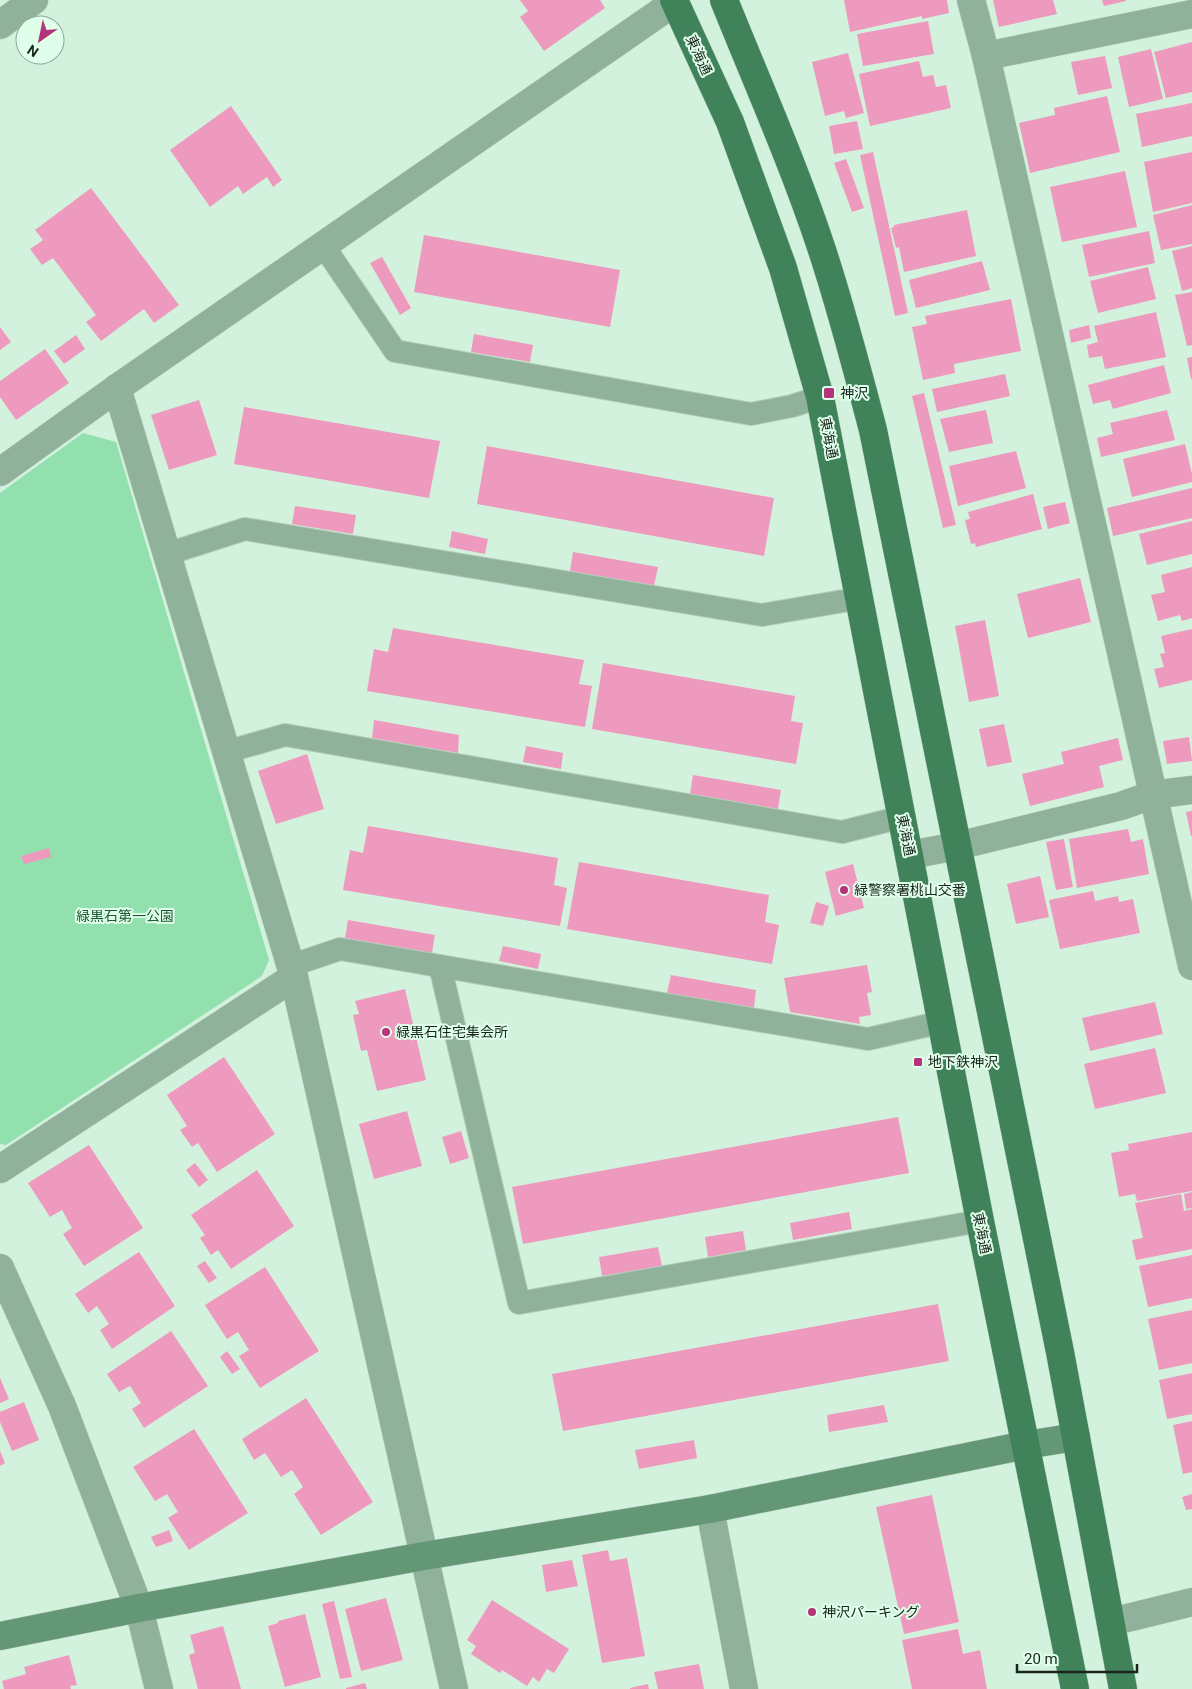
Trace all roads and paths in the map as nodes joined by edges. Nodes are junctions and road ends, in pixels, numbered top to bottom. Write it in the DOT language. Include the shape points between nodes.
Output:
graph roads {
  1 [pos="34,0"];
  2 [pos="724,0"];
  3 [pos="971,0"];
  4 [pos="675,1"];
  5 [pos="1192,14"];
  6 [pos="0,25"];
  7 [pos="986,56"];
  8 [pos="323,246"];
  9 [pos="117,388"];
  10 [pos="820,397"];
  11 [pos="0,472"];
  12 [pos="167,554"];
  13 [pos="860,598"];
  14 [pos="226,752"];
  15 [pos="1192,790"];
  16 [pos="1152,795"];
  17 [pos="902,817"];
  18 [pos="957,846"];
  19 [pos="910,855"];
  20 [pos="440,966"];
  21 [pos="1192,966"];
  22 [pos="292,972"];
  23 [pos="942,1022"];
  24 [pos="0,1168"];
  25 [pos="980,1221"];
  26 [pos="0,1268"];
  27 [pos="1076,1437"];
  28 [pos="1026,1445"];
  29 [pos="710,1509"];
  30 [pos="424,1556"];
  31 [pos="1192,1602"];
  32 [pos="138,1608"];
  33 [pos="1111,1622"];
  34 [pos="0,1636"];
  35 [pos="159,1689"];
  36 [pos="454,1689"];
  37 [pos="744,1689"];
  38 [pos="1075,1689"];
  39 [pos="1123,1689"];
  1 -- 6 [label="street"];
  2 -- 18 [label="main road" via="788,156 821,248 874,430"];
  3 -- 7 [label="street"];
  4 -- 8 [label="street"];
  4 -- 10 [label="main road, 東海通" via="730,122 784,268"];
  5 -- 7 [label="street"];
  7 -- 16 [label="street"];
  8 -- 9 [label="street"];
  8 -- 10 [label="lane" via="395,351 751,414"];
  9 -- 11 [label="street"];
  9 -- 12 [label="street"];
  10 -- 13 [label="main road, 東海通"];
  12 -- 13 [label="lane" via="245,528 762,615"];
  12 -- 14 [label="street"];
  13 -- 17 [label="main road, 東海通"];
  14 -- 17 [label="lane" via="285,735 842,832"];
  14 -- 22 [label="street"];
  15 -- 16 [label="street"];
  16 -- 18 [label="street" via="1121,806"];
  16 -- 21 [label="street"];
  17 -- 19 [label="main road, 東海通"];
  18 -- 19 [label="street"];
  18 -- 27 [label="main road"];
  19 -- 23 [label="main road, 東海通"];
  20 -- 22 [label="lane" via="340,950"];
  20 -- 23 [label="lane" via="868,1039"];
  20 -- 25 [label="lane" via="518,1303"];
  22 -- 24 [label="street"];
  22 -- 30 [label="street"];
  23 -- 25 [label="main road, 東海通"];
  25 -- 28 [label="main road, 東海通"];
  26 -- 32 [label="street" via="62,1406"];
  27 -- 28 [label="street"];
  27 -- 33 [label="main road"];
  28 -- 29 [label="street"];
  28 -- 38 [label="main road, 東海通"];
  29 -- 30 [label="street"];
  29 -- 37 [label="street"];
  30 -- 32 [label="street"];
  30 -- 36 [label="street"];
  31 -- 33 [label="street"];
  32 -- 34 [label="street"];
  32 -- 35 [label="street"];
  33 -- 39 [label="main road"];
}
